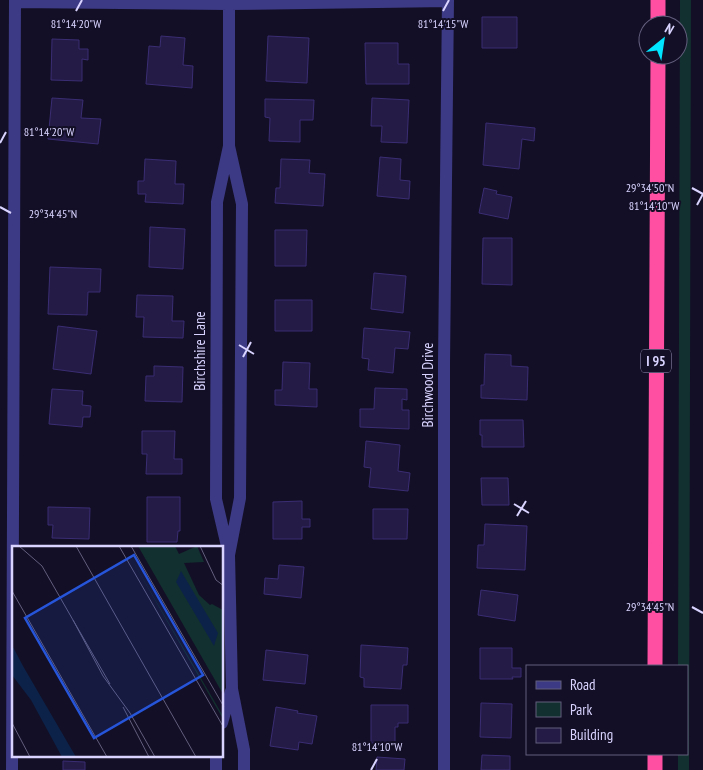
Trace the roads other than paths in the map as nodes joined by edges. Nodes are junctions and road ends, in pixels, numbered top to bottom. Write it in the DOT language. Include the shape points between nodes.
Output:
graph roads {
  1 [pos="658,0"];
  2 [pos="15,1"];
  3 [pos="448,1"];
  4 [pos="229,2"];
  5 [pos="658,15"];
  6 [pos="658,65"];
  7 [pos="229,146"];
  8 [pos="13,546"];
  9 [pos="229,555"];
  10 [pos="656,665"];
  11 [pos="232,689"];
  12 [pos="224,716"];
  13 [pos="655,755"];
  14 [pos="244,770"];
  15 [pos="444,770"];
  16 [pos="655,770"];
  1 -- 5 [label="highway"];
  2 -- 4 [label="street"];
  2 -- 8 [label="street"];
  3 -- 4 [label="street"];
  3 -- 15 [label="street, Birchwood Drive"];
  4 -- 7 [label="street, Birchshire Lane"];
  6 -- 10 [label="highway, I 95"];
  7 -- 9 [label="street, Birchshire Lane" via="242,204 240,498"];
  7 -- 9 [label="street, Birchshire Lane" via="217,202 216,499"];
  9 -- 11 [label="street, Birchshire Lane"];
  11 -- 12 [label="street, Birchshire Lane"];
  11 -- 14 [label="street, Birchshire Lane" via="244,750"];
  13 -- 16 [label="highway"];
}
